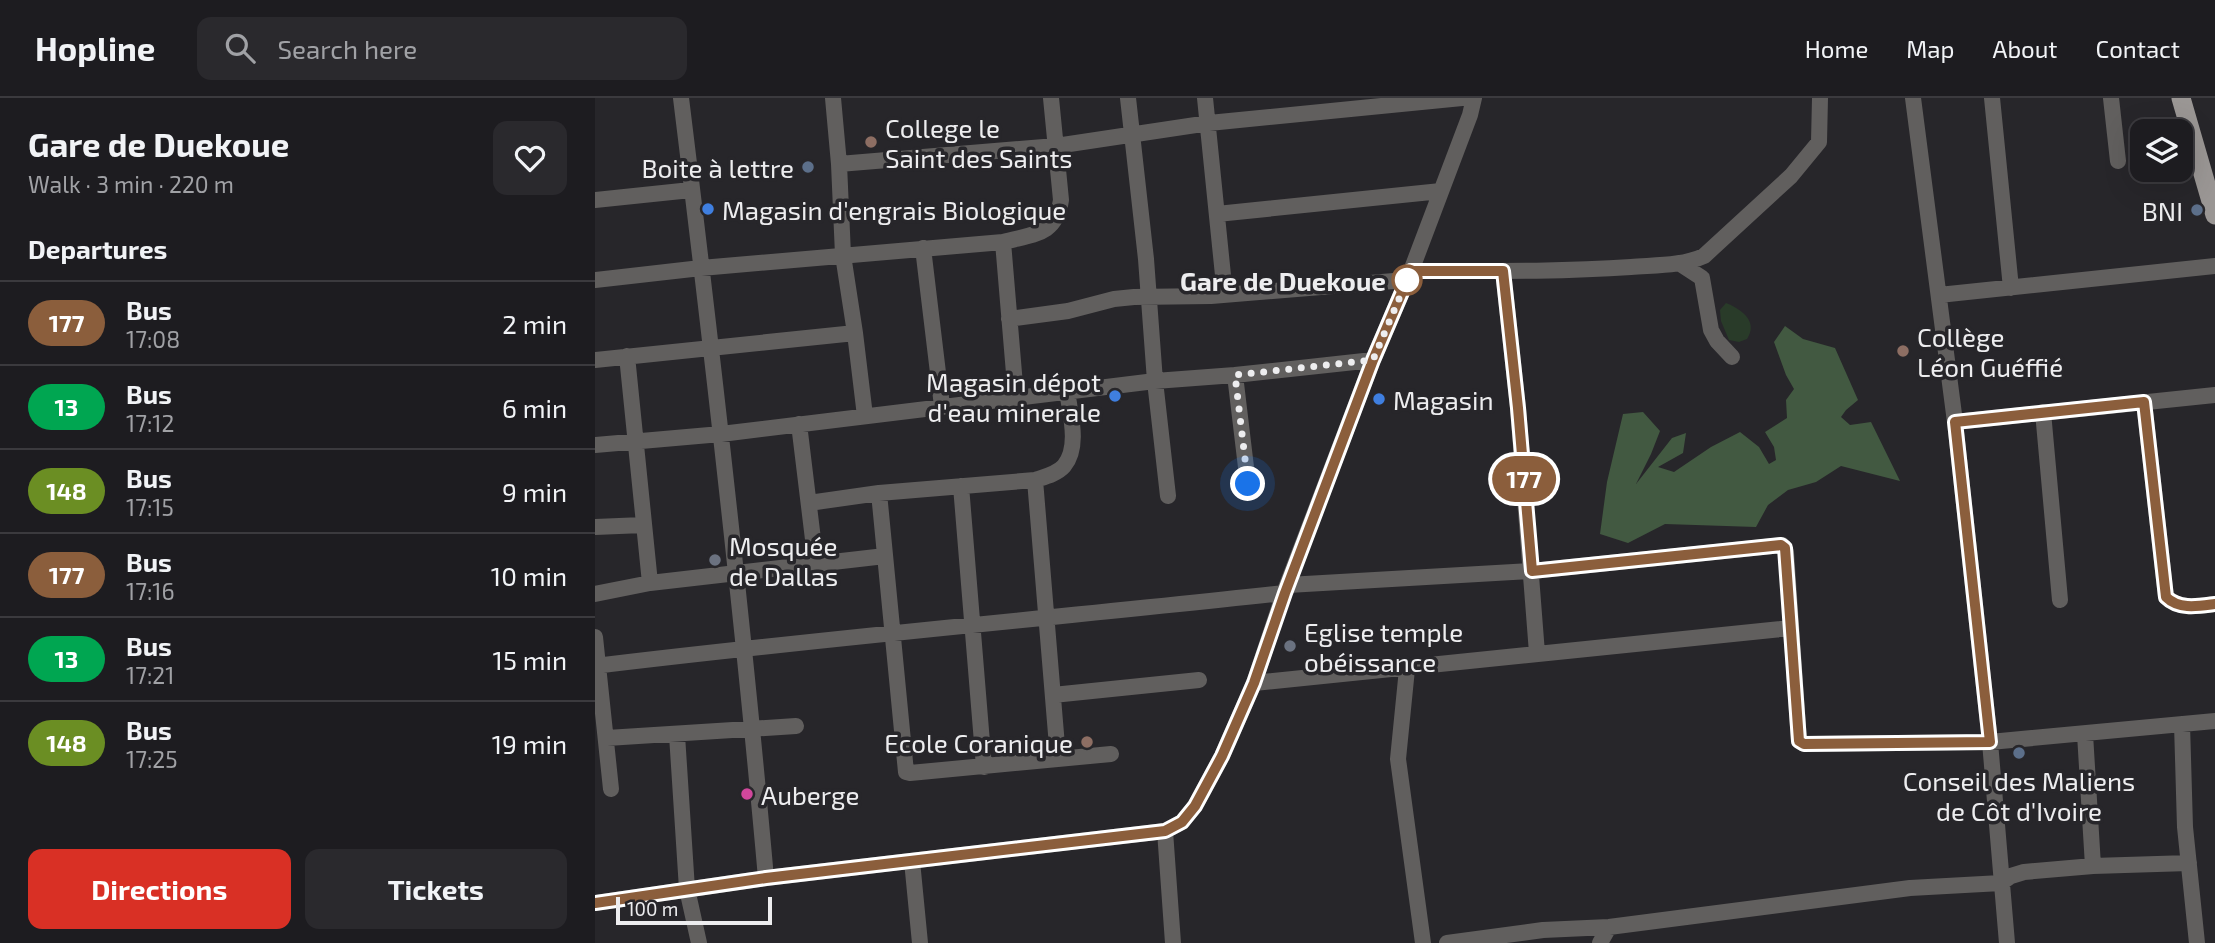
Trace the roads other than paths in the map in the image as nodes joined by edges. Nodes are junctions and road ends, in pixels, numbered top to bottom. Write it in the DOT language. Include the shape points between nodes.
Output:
graph roads {
  1 [pos="684,98"];
  2 [pos="832,98"];
  3 [pos="1051,98"];
  4 [pos="1128,98"];
  5 [pos="1205,98"];
  6 [pos="1462,98"];
  7 [pos="1474,98"];
  8 [pos="1820,98"];
  9 [pos="1913,98"];
  10 [pos="1992,98"];
  11 [pos="2111,98"];
  12 [pos="2181,98"];
  13 [pos="1380,102"];
  14 [pos="1209,123"];
  15 [pos="1132,133"];
  16 [pos="1056,146"];
  17 [pos="2118,161"];
  18 [pos="839,164"];
  19 [pos="691,190"];
  20 [pos="1441,191"];
  21 [pos="595,200"];
  22 [pos="1217,214"];
  23 [pos="2215,215"];
  24 [pos="1003,242"];
  25 [pos="923,248"];
  26 [pos="843,255"];
  27 [pos="1679,263"];
  28 [pos="2215,266"];
  29 [pos="701,268"];
  30 [pos="1503,271"];
  31 [pos="1408,276"];
  32 [pos="595,280"];
  33 [pos="2011,288"];
  34 [pos="1225,295"];
  35 [pos="1938,295"];
  36 [pos="1150,298"];
  37 [pos="1009,319"];
  38 [pos="855,333"];
  39 [pos="712,349"];
  40 [pos="627,356"];
  41 [pos="1732,357"];
  42 [pos="595,360"];
  43 [pos="1373,360"];
  44 [pos="1235,375"];
  45 [pos="1155,381"];
  46 [pos="1067,391"];
  47 [pos="2215,395"];
  48 [pos="1017,397"];
  49 [pos="2144,402"];
  50 [pos="942,406"];
  51 [pos="2043,412"];
  52 [pos="865,416"];
  53 [pos="1955,422"];
  54 [pos="799,424"];
  55 [pos="721,433"];
  56 [pos="636,441"];
  57 [pos="595,445"];
  58 [pos="1035,480"];
  59 [pos="1248,484"];
  60 [pos="961,486"];
  61 [pos="879,494"];
  62 [pos="1168,496"];
  63 [pos="809,503"];
  64 [pos="643,525"];
  65 [pos="595,527"];
  66 [pos="884,556"];
  67 [pos="816,564"];
  68 [pos="1532,571"];
  69 [pos="735,573"];
  70 [pos="650,583"];
  71 [pos="1286,589"];
  72 [pos="595,594"];
  73 [pos="2060,600"];
  74 [pos="2215,604"];
  75 [pos="1047,618"];
  76 [pos="972,626"];
  77 [pos="1791,628"];
  78 [pos="892,634"];
  79 [pos="595,637"];
  80 [pos="743,649"];
  81 [pos="1537,653"];
  82 [pos="596,666"];
  83 [pos="1407,669"];
  84 [pos="1199,680"];
  85 [pos="1254,683"];
  86 [pos="1053,695"];
  87 [pos="2215,721"];
  88 [pos="2182,724"];
  89 [pos="796,726"];
  90 [pos="753,730"];
  91 [pos="2085,734"];
  92 [pos="677,735"];
  93 [pos="607,738"];
  94 [pos="1990,742"];
  95 [pos="1111,754"];
  96 [pos="1058,758"];
  97 [pos="984,766"];
  98 [pos="611,789"];
  99 [pos="1165,831"];
  100 [pos="912,861"];
  101 [pos="2189,863"];
  102 [pos="2093,866"];
  103 [pos="766,878"];
  104 [pos="2001,883"];
  105 [pos="687,889"];
  106 [pos="595,903"];
  107 [pos="1609,927"];
  108 [pos="699,943"];
  109 [pos="920,943"];
  110 [pos="1173,943"];
  111 [pos="1423,943"];
  112 [pos="1447,943"];
  113 [pos="1600,943"];
  114 [pos="2007,943"];
  115 [pos="2197,943"];
  1 -- 19 [label="street"];
  2 -- 18 [label="street"];
  3 -- 16 [label="street"];
  4 -- 15 [label="street"];
  5 -- 14 [label="street"];
  6 -- 13 [label="street"];
  7 -- 20 [label="street"];
  8 -- 27 [label="street" via="1819,142 1791,176 1705,256"];
  9 -- 35 [label="street"];
  10 -- 33 [label="street"];
  11 -- 17 [label="street"];
  12 -- 23 [label="main road"];
  13 -- 14 [label="street"];
  14 -- 15 [label="street"];
  14 -- 22 [label="street"];
  15 -- 16 [label="street"];
  15 -- 36 [label="street"];
  16 -- 18 [label="street"];
  16 -- 24 [label="street" via="1059,215 1052,226"];
  18 -- 26 [label="street"];
  19 -- 21 [label="street"];
  19 -- 29 [label="street"];
  20 -- 22 [label="street"];
  20 -- 31 [label="street"];
  22 -- 34 [label="street"];
  24 -- 25 [label="street"];
  24 -- 37 [label="street"];
  25 -- 26 [label="street"];
  25 -- 50 [label="street"];
  26 -- 29 [label="street"];
  26 -- 38 [label="street"];
  27 -- 30 [label="street"];
  27 -- 41 [label="street" via="1702,278 1711,330"];
  28 -- 33 [label="street"];
  29 -- 32 [label="street"];
  29 -- 39 [label="street"];
  30 -- 31 [label="street"];
  30 -- 68 [label="street"];
  31 -- 34 [label="street"];
  31 -- 43 [label="street"];
  33 -- 35 [label="street"];
  34 -- 36 [label="street"];
  35 -- 53 [label="street"];
  36 -- 37 [label="street" via="1114,299"];
  36 -- 45 [label="street"];
  37 -- 48 [label="street"];
  38 -- 39 [label="street"];
  38 -- 52 [label="street"];
  39 -- 40 [label="street"];
  39 -- 55 [label="street"];
  40 -- 42 [label="street"];
  40 -- 56 [label="street"];
  43 -- 44 [label="street"];
  43 -- 71 [label="street"];
  44 -- 45 [label="street"];
  44 -- 59 [label="street"];
  45 -- 46 [label="street"];
  45 -- 62 [label="street"];
  46 -- 48 [label="street"];
  46 -- 58 [label="street" via="1073,441 1070,456 1063,468"];
  47 -- 49 [label="street"];
  48 -- 50 [label="street"];
  49 -- 51 [label="street"];
  49 -- 74 [label="street" via="2166,597 2183,606"];
  50 -- 52 [label="street"];
  51 -- 53 [label="street"];
  51 -- 73 [label="street"];
  52 -- 54 [label="street"];
  53 -- 94 [label="street"];
  54 -- 55 [label="street"];
  54 -- 63 [label="street"];
  55 -- 56 [label="street"];
  55 -- 69 [label="street"];
  56 -- 57 [label="street"];
  56 -- 64 [label="street"];
  58 -- 60 [label="street"];
  58 -- 75 [label="street"];
  60 -- 61 [label="street"];
  60 -- 76 [label="street"];
  61 -- 63 [label="street"];
  61 -- 66 [label="street"];
  63 -- 67 [label="street"];
  64 -- 65 [label="street"];
  64 -- 70 [label="street"];
  66 -- 67 [label="street"];
  66 -- 78 [label="street"];
  67 -- 69 [label="street"];
  68 -- 71 [label="street"];
  68 -- 77 [label="street" via="1781,545 1786,552"];
  68 -- 81 [label="street"];
  69 -- 70 [label="street"];
  69 -- 80 [label="street"];
  70 -- 72 [label="street"];
  71 -- 75 [label="street"];
  71 -- 85 [label="street"];
  75 -- 76 [label="street"];
  75 -- 86 [label="street"];
  76 -- 78 [label="street"];
  76 -- 97 [label="street"];
  77 -- 81 [label="street"];
  77 -- 94 [label="street" via="1799,741 1804,744"];
  78 -- 80 [label="street"];
  78 -- 97 [label="street" via="906,772"];
  79 -- 82 [label="street"];
  80 -- 82 [label="street"];
  80 -- 90 [label="street"];
  81 -- 83 [label="street"];
  82 -- 93 [label="street"];
  83 -- 85 [label="street"];
  83 -- 111 [label="street" via="1398,759"];
  84 -- 86 [label="street"];
  85 -- 99 [label="street" via="1195,806 1182,822"];
  86 -- 96 [label="street"];
  87 -- 88 [label="street"];
  88 -- 91 [label="street"];
  88 -- 101 [label="street"];
  89 -- 90 [label="street"];
  90 -- 92 [label="street"];
  90 -- 103 [label="street"];
  91 -- 94 [label="street"];
  91 -- 102 [label="street"];
  92 -- 93 [label="street"];
  92 -- 105 [label="street"];
  93 -- 98 [label="street"];
  94 -- 104 [label="street"];
  95 -- 96 [label="street"];
  96 -- 97 [label="street"];
  99 -- 100 [label="street"];
  99 -- 110 [label="street"];
  100 -- 103 [label="street"];
  100 -- 109 [label="street"];
  101 -- 102 [label="street"];
  101 -- 115 [label="street"];
  102 -- 104 [label="street" via="2024,872"];
  103 -- 105 [label="street"];
  104 -- 107 [label="street" via="1910,888"];
  104 -- 114 [label="street"];
  105 -- 106 [label="street"];
  105 -- 108 [label="street"];
  107 -- 112 [label="street" via="1543,930"];
  107 -- 113 [label="street"];
}
